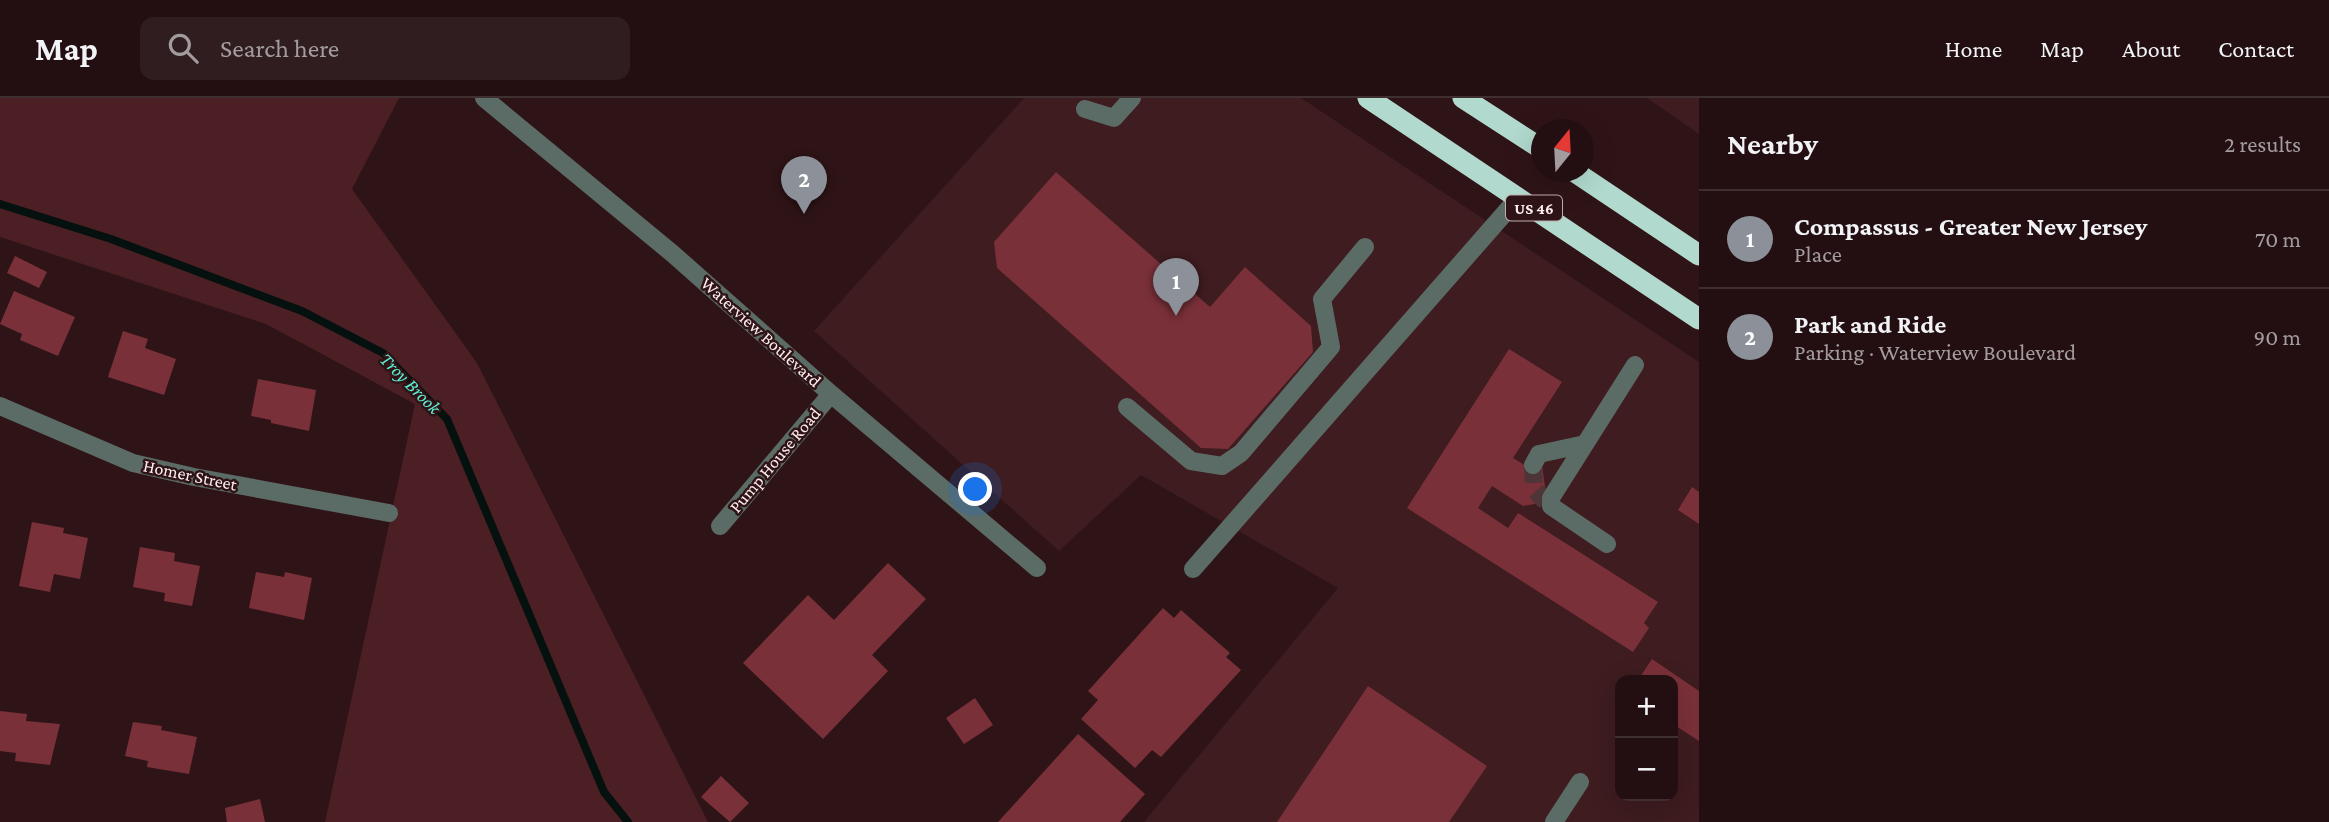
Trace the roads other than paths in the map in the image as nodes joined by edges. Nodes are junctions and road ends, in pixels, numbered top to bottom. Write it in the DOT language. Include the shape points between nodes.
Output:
graph roads {
  1 [pos="484,98"];
  2 [pos="1132,98"];
  3 [pos="1368,98"];
  4 [pos="1463,98"];
  5 [pos="1085,109"];
  6 [pos="1531,142"];
  7 [pos="1590,182"];
  8 [pos="1518,198"];
  9 [pos="1365,247"];
  10 [pos="1699,254"];
  11 [pos="1699,319"];
  12 [pos="1635,365"];
  13 [pos="831,394"];
  14 [pos="0,406"];
  15 [pos="1127,407"];
  16 [pos="1585,444"];
  17 [pos="1533,465"];
  18 [pos="389,513"];
  19 [pos="720,526"];
  20 [pos="1607,544"];
  21 [pos="1037,568"];
  22 [pos="1193,569"];
  23 [pos="1580,782"];
  24 [pos="1554,822"];
  1 -- 13 [label="street, Waterview Boulevard" via="673,254"];
  2 -- 5 [label="street" via="1114,118"];
  3 -- 8 [label="highway, US 46"];
  4 -- 6 [label="highway"];
  7 -- 10 [label="highway"];
  8 -- 11 [label="highway, US 46"];
  8 -- 22 [label="street"];
  9 -- 15 [label="street" via="1322,299 1331,346 1241,453 1222,466 1191,461"];
  12 -- 16 [label="street"];
  13 -- 19 [label="street, Pump House Road"];
  13 -- 21 [label="street, Waterview Boulevard"];
  14 -- 18 [label="street, Homer Street" via="133,463"];
  16 -- 17 [label="street" via="1539,454"];
  16 -- 20 [label="street" via="1548,504"];
  23 -- 24 [label="street"];
}
